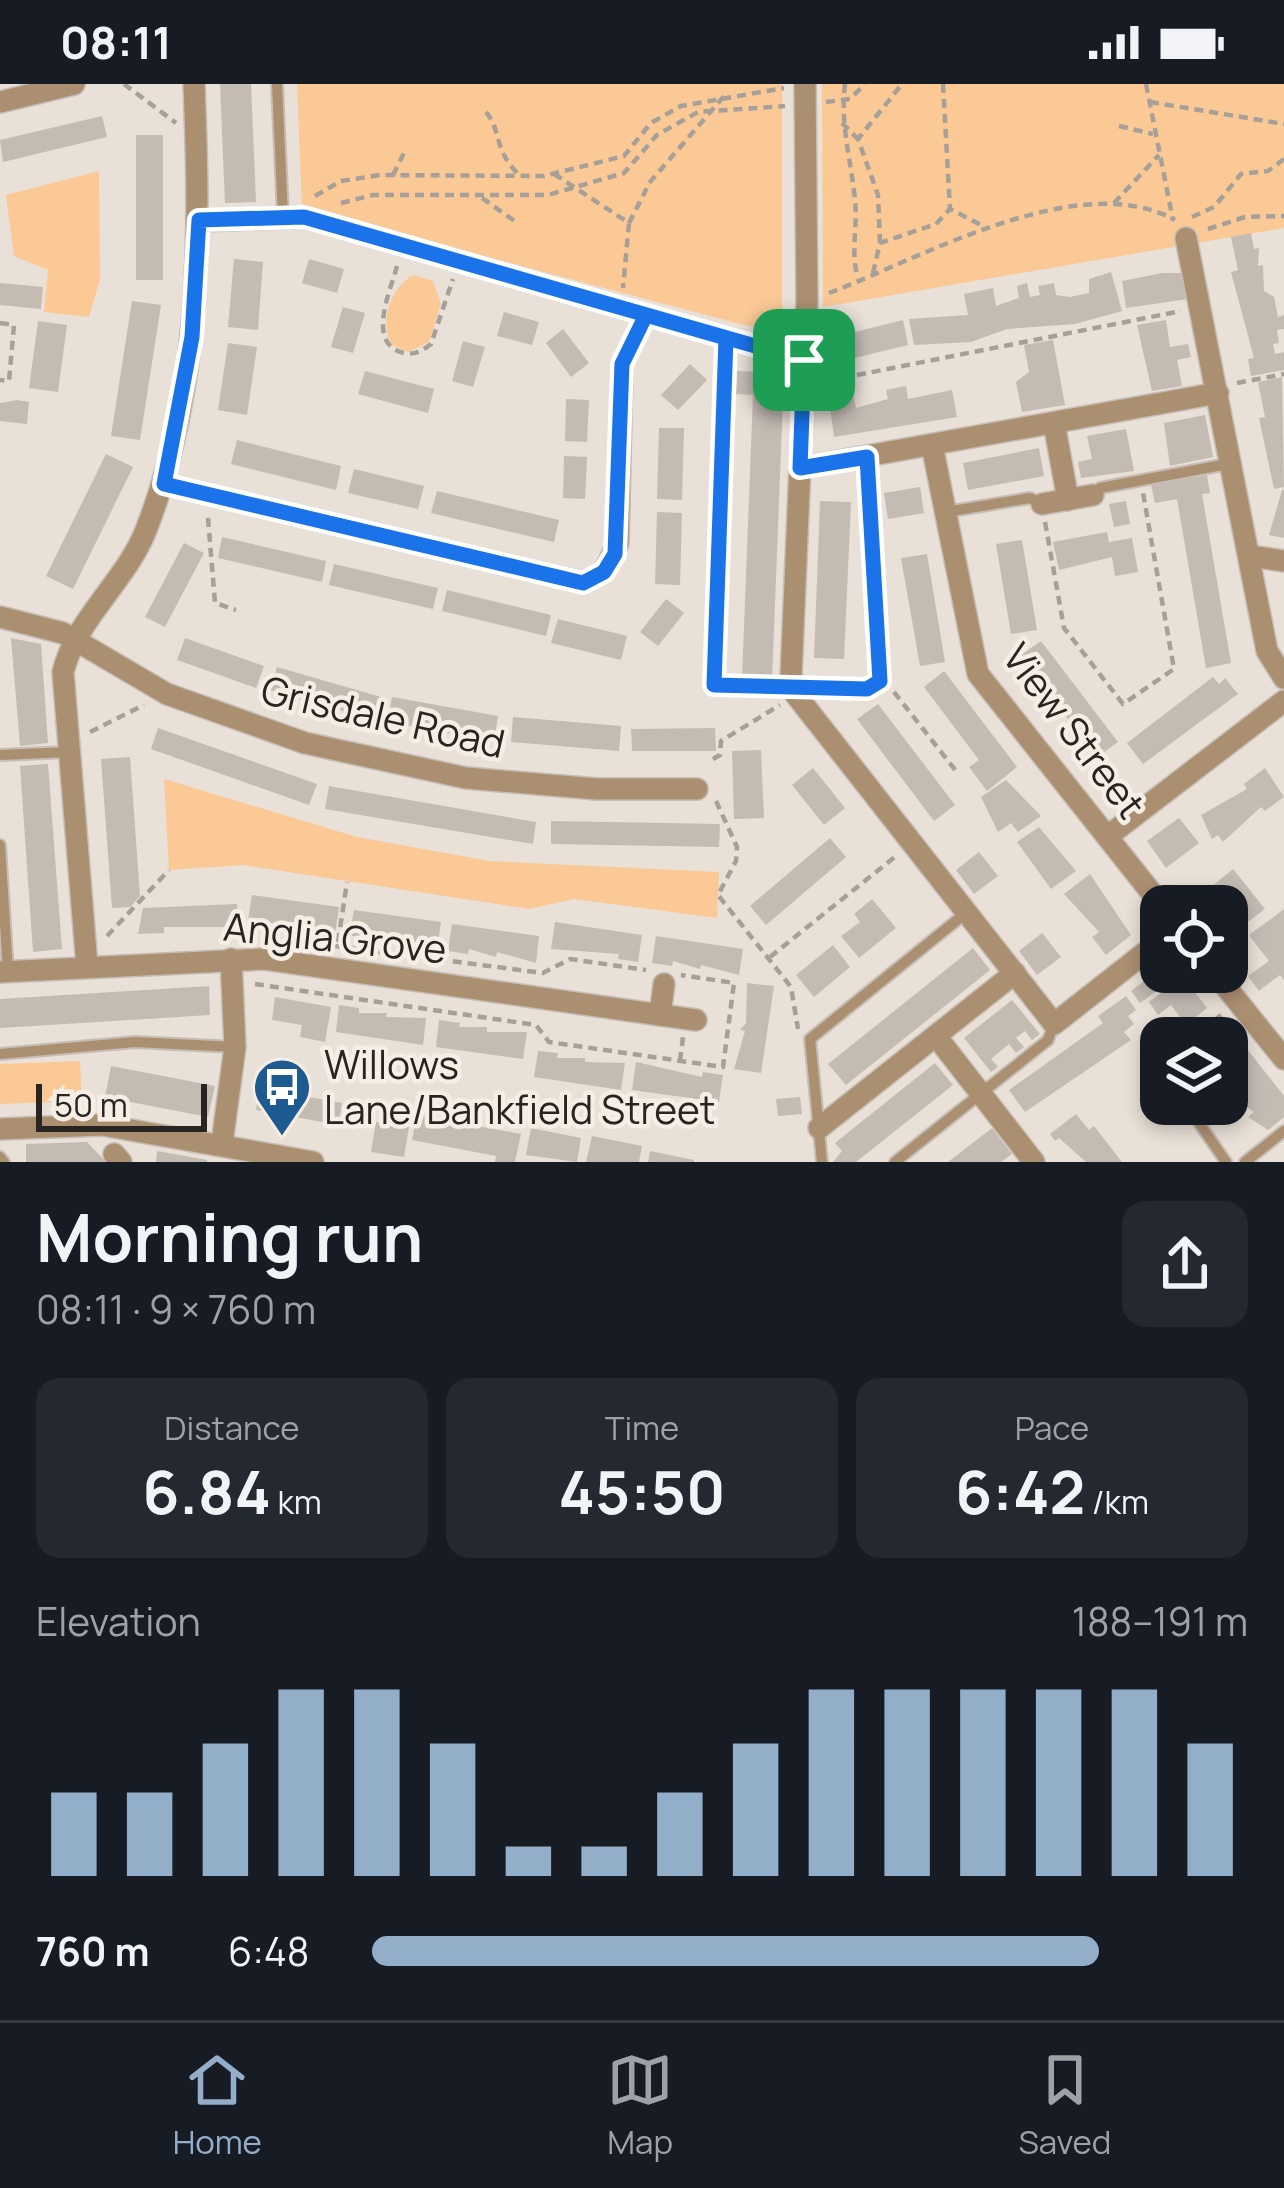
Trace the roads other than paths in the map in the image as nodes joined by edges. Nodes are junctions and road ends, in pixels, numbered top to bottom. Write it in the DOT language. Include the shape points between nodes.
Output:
graph roads {
  1 [pos="74,84"];
  2 [pos="194,84"];
  3 [pos="277,84"];
  4 [pos="805,91"];
  5 [pos="0,102"];
  6 [pos="294,217"];
  7 [pos="199,220"];
  8 [pos="1180,229"];
  9 [pos="726,338"];
  10 [pos="804,360"];
  11 [pos="622,364"];
  12 [pos="1218,389"];
  13 [pos="1054,423"];
  14 [pos="932,445"];
  15 [pos="867,457"];
  16 [pos="1233,463"];
  17 [pos="800,468"];
  18 [pos="164,484"];
  19 [pos="1093,495"];
  20 [pos="1068,500"];
  21 [pos="1042,504"];
  22 [pos="944,512"];
  23 [pos="1250,556"];
  24 [pos="1284,561"];
  25 [pos="0,616"];
  26 [pos="74,639"];
  27 [pos="1284,678"];
  28 [pos="795,692"];
  29 [pos="1284,700"];
  30 [pos="69,747"];
  31 [pos="0,755"];
  32 [pos="706,789"];
  33 [pos="1108,836"];
  34 [pos="0,845"];
  35 [pos="1146,885"];
  36 [pos="968,913"];
  37 [pos="1140,956"];
  38 [pos="231,959"];
  39 [pos="87,963"];
  40 [pos="4,972"];
  41 [pos="1015,973"];
  42 [pos="664,984"];
  43 [pos="1231,993"];
  44 [pos="660,1015"];
  45 [pos="696,1020"];
  46 [pos="1054,1024"];
  47 [pos="936,1036"];
  48 [pos="235,1047"];
  49 [pos="0,1054"];
  50 [pos="1284,1059"];
  51 [pos="981,1094"];
  52 [pos="1200,1125"];
  53 [pos="819,1128"];
  54 [pos="0,1129"];
  55 [pos="1284,1131"];
  56 [pos="222,1143"];
  57 [pos="1030,1160"];
  58 [pos="314,1162"];
  59 [pos="822,1162"];
  60 [pos="895,1162"];
  61 [pos="1226,1162"];
  62 [pos="1245,1162"];
  1 -- 5 [label="street"];
  2 -- 7 [label="street"];
  3 -- 6 [label="lane"];
  4 -- 10 [label="street"];
  6 -- 7 [label="street"];
  6 -- 9 [label="street"];
  7 -- 18 [label="street" via="192,337"];
  8 -- 12 [label="street"];
  9 -- 10 [label="street"];
  9 -- 28 [label="lane" via="714,685"];
  10 -- 17 [label="street"];
  11 -- 18 [label="street" via="618,543 594,579 569,583"];
  12 -- 13 [label="street"];
  12 -- 16 [label="street"];
  13 -- 14 [label="street"];
  13 -- 20 [label="street"];
  14 -- 15 [label="street"];
  14 -- 22 [label="street, View Street"];
  15 -- 17 [label="street"];
  15 -- 28 [label="lane" via="880,681 867,689"];
  16 -- 19 [label="lane"];
  16 -- 23 [label="street"];
  17 -- 28 [label="street"];
  18 -- 26 [label="street" via="141,542"];
  19 -- 20 [label="street"];
  20 -- 21 [label="street"];
  21 -- 22 [label="lane" via="1030,498"];
  22 -- 33 [label="street, View Street" via="978,674"];
  23 -- 24 [label="street"];
  23 -- 27 [label="street" via="1268,651"];
  25 -- 26 [label="street, Grisdale Road"];
  26 -- 30 [label="street" via="63,672"];
  26 -- 32 [label="street, Grisdale Road" via="167,694 305,743 466,778"];
  28 -- 36 [label="street"];
  29 -- 33 [label="street"];
  30 -- 31 [label="lane"];
  30 -- 39 [label="street"];
  33 -- 35 [label="street, View Street"];
  34 -- 40 [label="lane"];
  36 -- 41 [label="street"];
  36 -- 53 [label="lane" via="810,1039"];
  37 -- 46 [label="street"];
  38 -- 39 [label="street, Anglia Grove"];
  38 -- 44 [label="street, Anglia Grove"];
  38 -- 48 [label="street"];
  39 -- 40 [label="street, Anglia Grove"];
  41 -- 46 [label="street"];
  41 -- 47 [label="street"];
  42 -- 44 [label="street"];
  43 -- 50 [label="street"];
  44 -- 45 [label="street, Anglia Grove"];
  46 -- 51 [label="lane" via="1048,1040"];
  47 -- 51 [label="street"];
  47 -- 53 [label="street"];
  48 -- 49 [label="lane" via="135,1042"];
  48 -- 56 [label="street"];
  51 -- 57 [label="street"];
  51 -- 60 [label="lane"];
  52 -- 61 [label="lane"];
  53 -- 59 [label="lane"];
  54 -- 56 [label="street" via="102,1125"];
  55 -- 62 [label="lane"];
  56 -- 58 [label="street"];
}
